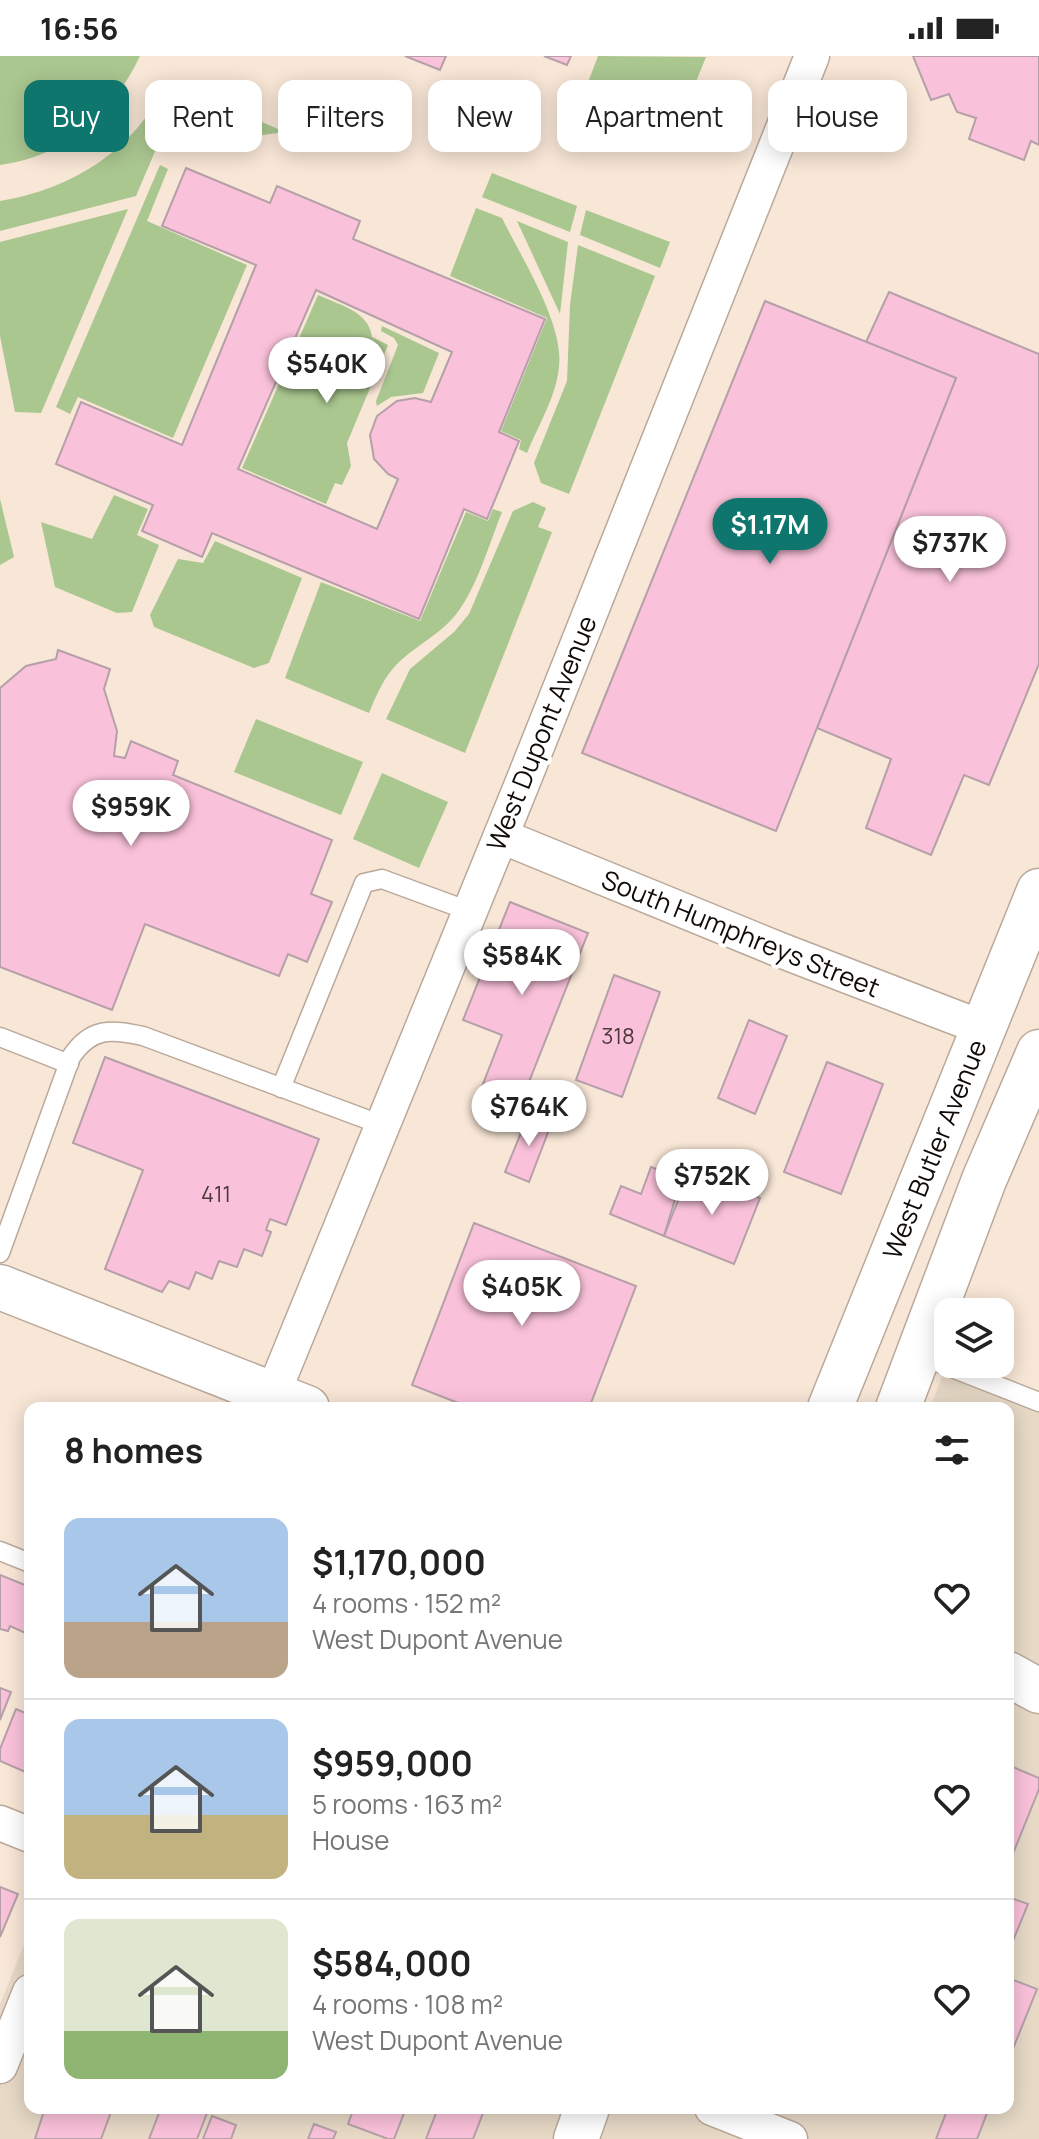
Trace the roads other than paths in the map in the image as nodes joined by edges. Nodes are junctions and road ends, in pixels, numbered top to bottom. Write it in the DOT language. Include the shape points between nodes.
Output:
graph roads {
  1 [pos="812,56"];
  2 [pos="501,836"];
  3 [pos="1039,891"];
  4 [pos="469,911"];
  5 [pos="983,1028"];
  6 [pos="0,1037"];
  7 [pos="1039,1052"];
  8 [pos="69,1064"];
  9 [pos="281,1088"];
  10 [pos="382,1125"];
  11 [pos="984,1180"];
  12 [pos="0,1253"];
  13 [pos="0,1287"];
  14 [pos="918,1355"];
  15 [pos="277,1402"];
  16 [pos="283,1402"];
  17 [pos="832,1402"];
  18 [pos="900,1402"];
  19 [pos="1039,1402"];
  20 [pos="0,1551"];
  21 [pos="24,1561"];
  22 [pos="1014,1677"];
  23 [pos="1039,1691"];
  24 [pos="0,1823"];
  25 [pos="24,1833"];
  26 [pos="24,2007"];
  27 [pos="0,2066"];
  28 [pos="585,2114"];
  29 [pos="727,2114"];
  30 [pos="576,2139"];
  31 [pos="790,2139"];
  1 -- 2 [label="street, West Dupont Avenue"];
  2 -- 4 [label="street, West Dupont Avenue"];
  2 -- 5 [label="street, South Humphreys Street"];
  3 -- 5 [label="main road, West Butler Avenue"];
  4 -- 9 [label="lane" via="382,879 364,883"];
  4 -- 10 [label="street, West Dupont Avenue"];
  5 -- 11 [label="main road" via="1000,1054 1002,1077 977,1157"];
  5 -- 17 [label="main road, West Butler Avenue"];
  6 -- 8 [label="lane"];
  7 -- 11 [label="main road"];
  8 -- 9 [label="lane" via="82,1041 101,1032 122,1031"];
  8 -- 12 [label="lane"];
  9 -- 10 [label="lane"];
  10 -- 16 [label="street, West Dupont Avenue"];
  11 -- 14 [label="main road"];
  13 -- 15 [label="main road"];
  14 -- 18 [label="main road"];
  14 -- 19 [label="lane"];
  20 -- 21 [label="lane"];
  22 -- 23 [label="main road"];
  24 -- 25 [label="street"];
  26 -- 27 [label="street"];
  28 -- 30 [label="main road"];
  29 -- 31 [label="street"];
}
